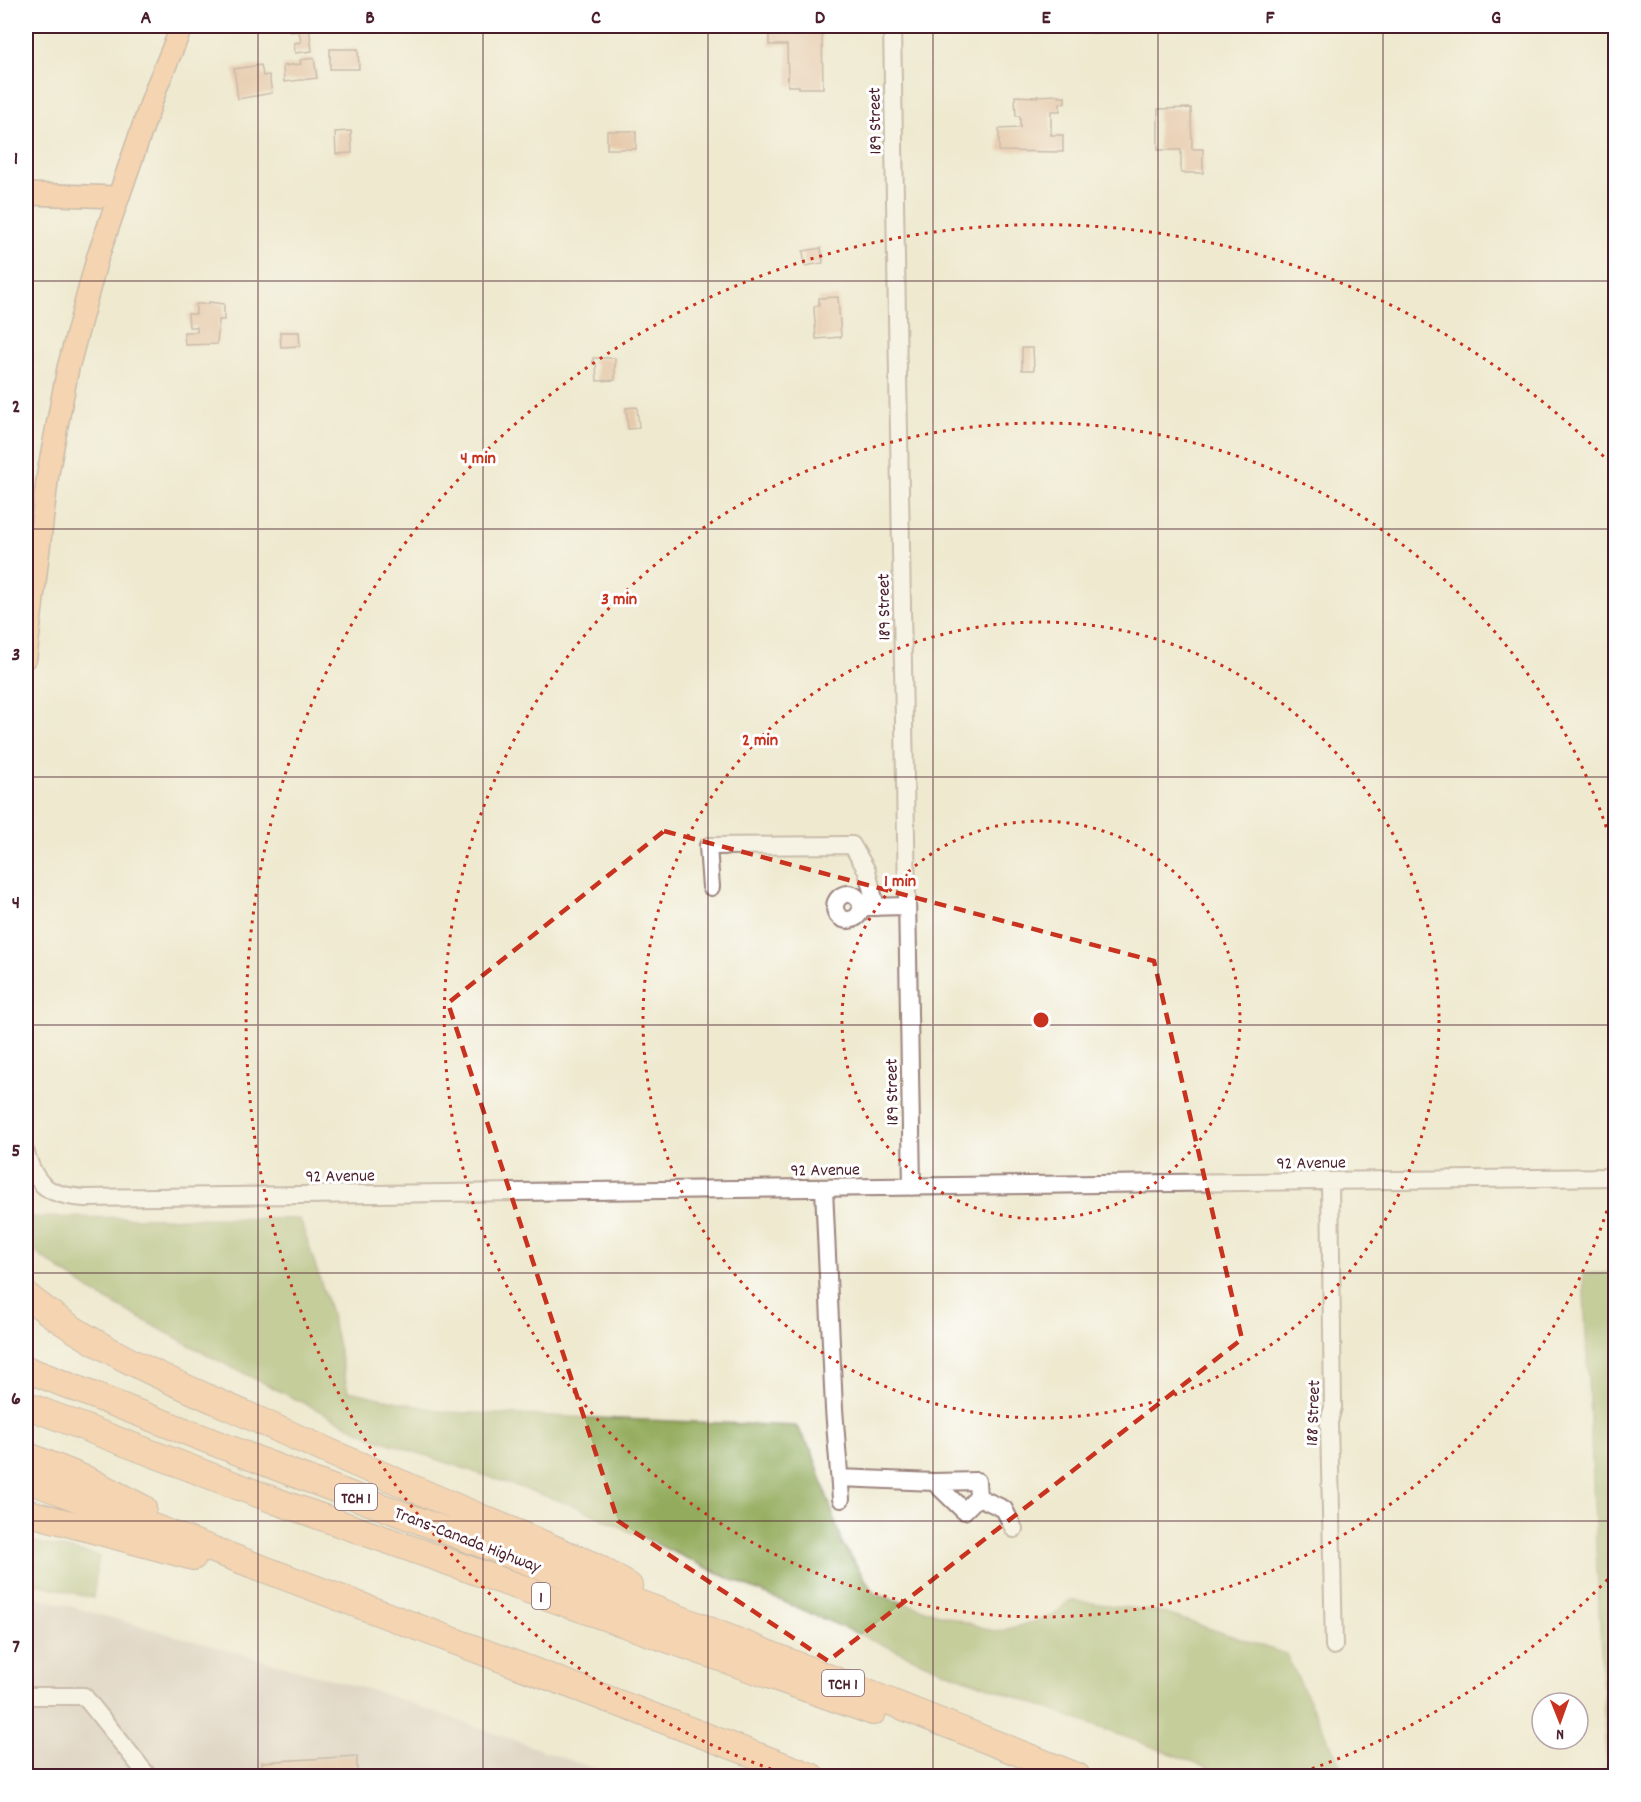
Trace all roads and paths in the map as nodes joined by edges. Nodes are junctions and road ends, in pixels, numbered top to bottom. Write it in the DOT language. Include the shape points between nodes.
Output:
graph roads {
  1 [pos="182,26"];
  2 [pos="892,26"];
  3 [pos="26,194"];
  4 [pos="118,197"];
  5 [pos="26,657"];
  6 [pos="711,887"];
  7 [pos="907,906"];
  8 [pos="26,1153"];
  9 [pos="1616,1177"];
  10 [pos="1330,1181"];
  11 [pos="912,1187"];
  12 [pos="824,1189"];
  13 [pos="26,1295"];
  14 [pos="26,1369"];
  15 [pos="26,1405"];
  16 [pos="26,1455"];
  17 [pos="840,1478"];
  18 [pos="26,1479"];
  19 [pos="841,1499"];
  20 [pos="26,1512"];
  21 [pos="1014,1529"];
  22 [pos="256,1565"];
  23 [pos="342,1598"];
  24 [pos="689,1622"];
  25 [pos="1334,1646"];
  26 [pos="26,1696"];
  27 [pos="147,1776"];
  28 [pos="811,1776"];
  29 [pos="1061,1776"];
  30 [pos="1077,1776"];
  1 -- 4 [label="main road"];
  2 -- 7 [label="street, 189 Street"];
  3 -- 4 [label="main road"];
  4 -- 5 [label="main road" via="68,368 48,473"];
  6 -- 7 [label="street" via="708,846 852,844 867,871 869,907"];
  7 -- 11 [label="street, 189 Street"];
  8 -- 12 [label="street, 92 Avenue" via="39,1183 67,1197 84,1198"];
  9 -- 10 [label="street, 92 Avenue"];
  10 -- 11 [label="street, 92 Avenue"];
  10 -- 25 [label="street, 188 Street" via="1333,1407 1329,1422"];
  11 -- 12 [label="street, 92 Avenue"];
  12 -- 17 [label="street"];
  13 -- 24 [label="highway" via="62,1323 129,1362 595,1566"];
  14 -- 24 [label="highway, Trans-Canada Highway / TCH 1"];
  15 -- 29 [label="highway, Trans-Canada Highway / 1" via="276,1501 777,1680"];
  16 -- 22 [label="highway" via="88,1480"];
  17 -- 19 [label="street"];
  17 -- 21 [label="street" via="934,1482 964,1511 978,1497 1004,1509"];
  18 -- 22 [label="highway"];
  20 -- 23 [label="highway"];
  22 -- 23 [label="highway"];
  23 -- 28 [label="highway"];
  24 -- 30 [label="highway, Trans-Canada Highway / TCH 1"];
  26 -- 27 [label="street" via="84,1696"];
}
